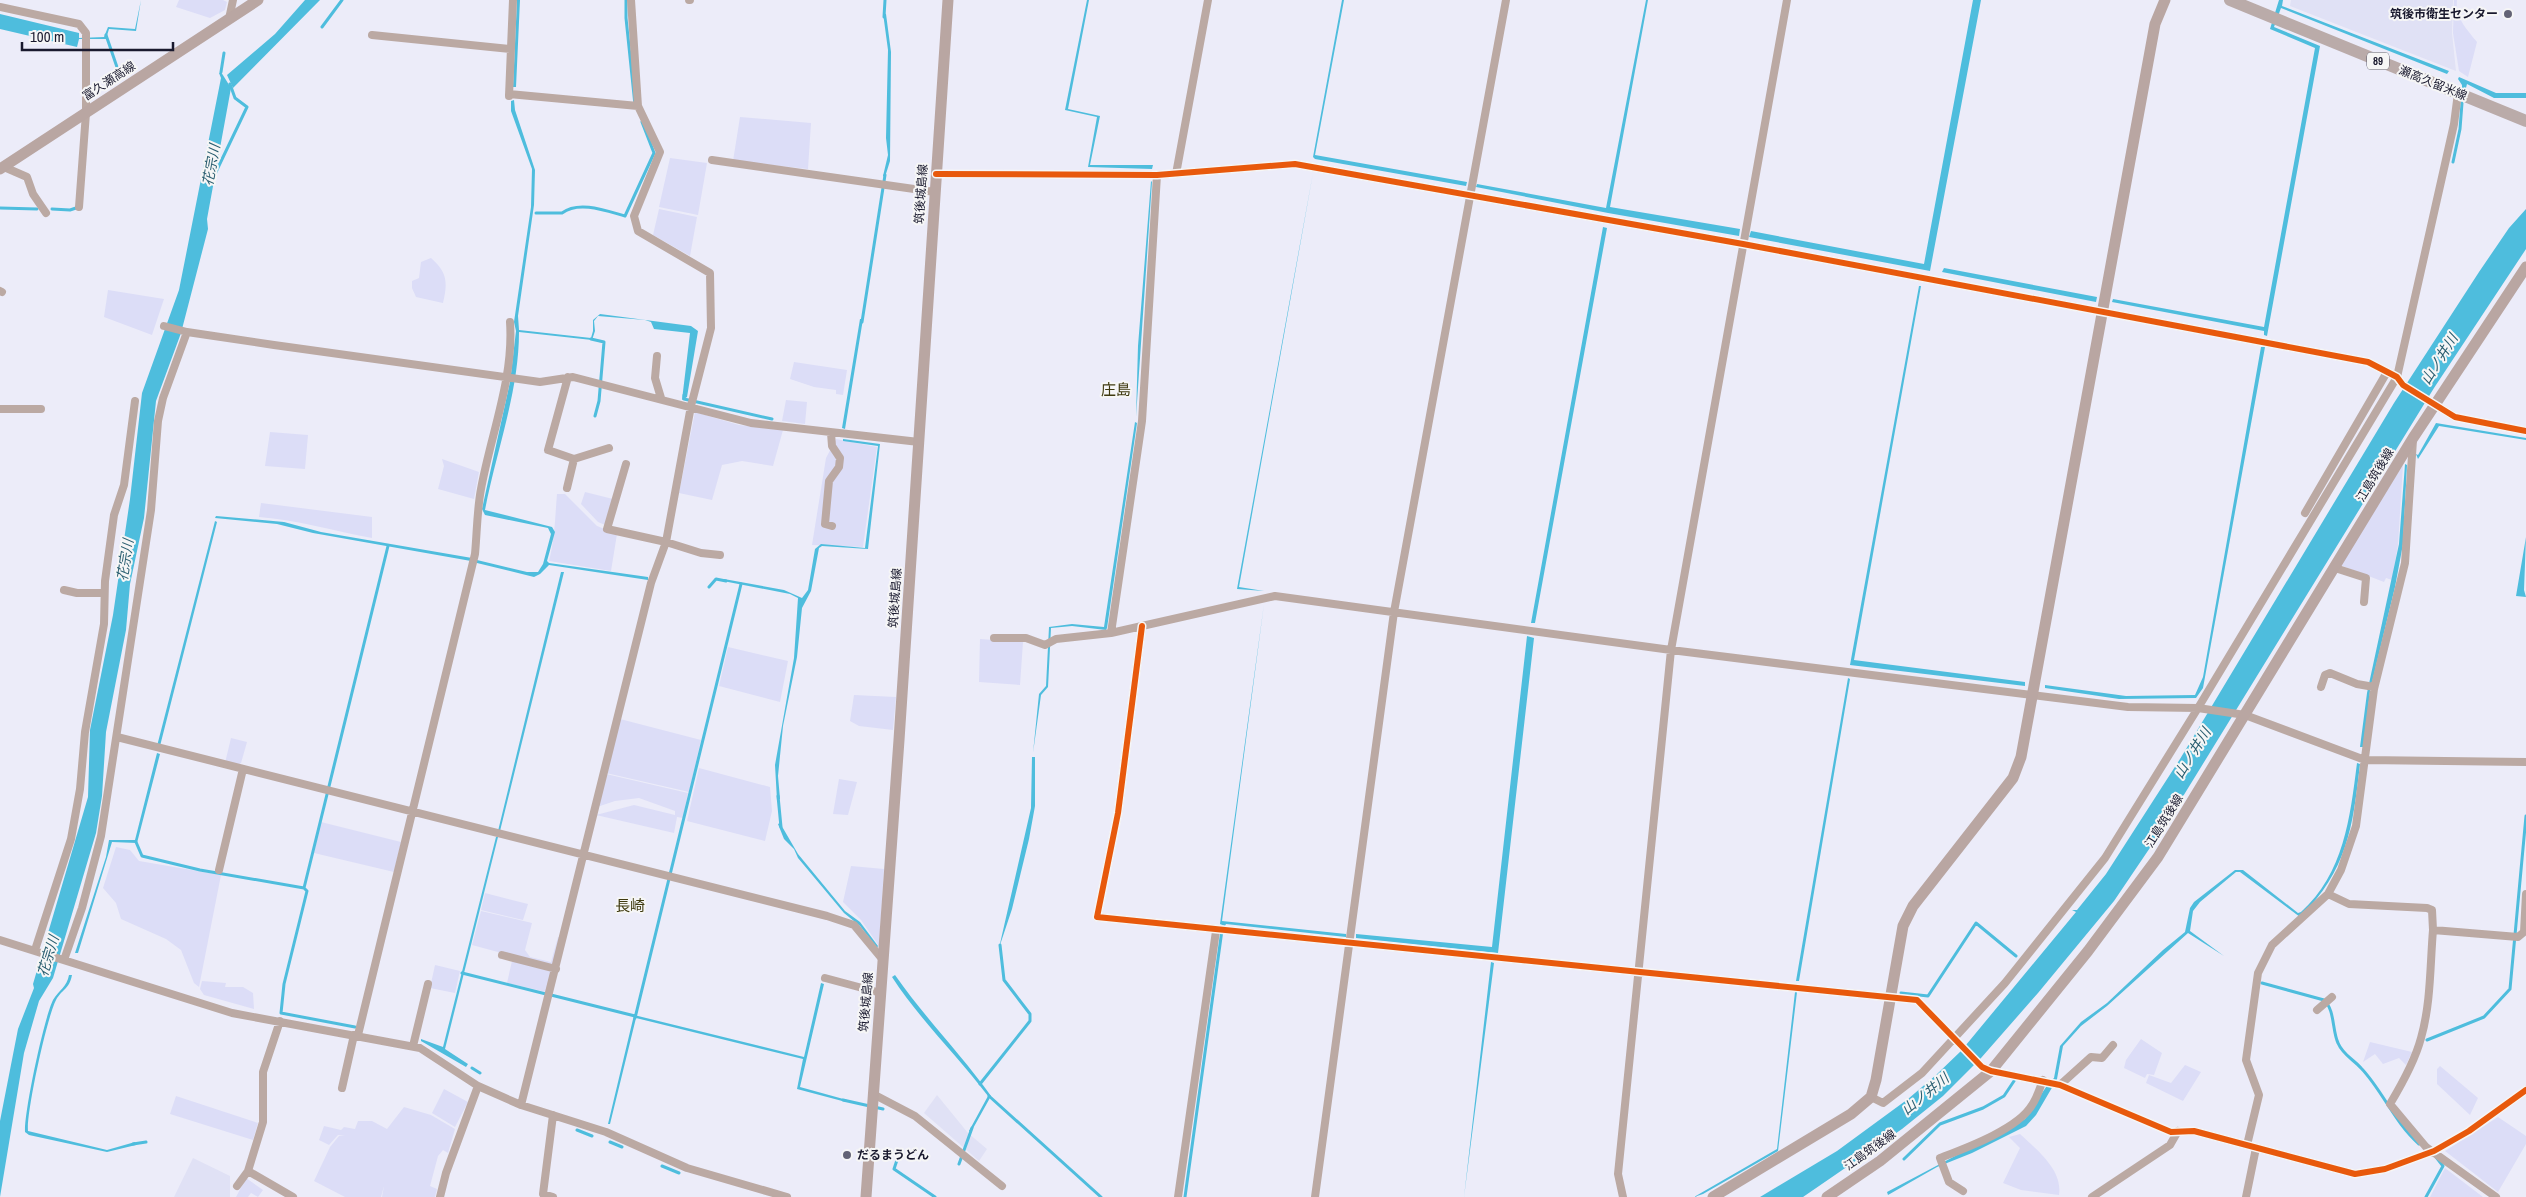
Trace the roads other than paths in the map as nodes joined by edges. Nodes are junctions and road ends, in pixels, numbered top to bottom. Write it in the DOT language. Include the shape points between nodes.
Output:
graph roads {
  1 [pos="233,0"];
  2 [pos="258,0"];
  3 [pos="513,0"];
  4 [pos="630,0"];
  5 [pos="948,0"];
  6 [pos="1208,0"];
  7 [pos="1506,0"];
  8 [pos="1787,0"];
  9 [pos="2164,0"];
  10 [pos="2230,0"];
  11 [pos="2,5"];
  12 [pos="229,19"];
  13 [pos="372,35"];
  14 [pos="511,49"];
  15 [pos="2458,93"];
  16 [pos="638,106"];
  17 [pos="86,112"];
  18 [pos="2526,121"];
  19 [pos="712,160"];
  20 [pos="2,168"];
  21 [pos="936,174"];
  22 [pos="1176,174"];
  23 [pos="1157,175"];
  24 [pos="935,192"];
  25 [pos="1471,195"];
  26 [pos="79,207"];
  27 [pos="46,213"];
  28 [pos="1743,244"];
  29 [pos="2526,267"];
  30 [pos="2102,311"];
  31 [pos="510,322"];
  32 [pos="164,326"];
  33 [pos="187,332"];
  34 [pos="657,356"];
  35 [pos="2387,372"];
  36 [pos="507,376"];
  37 [pos="568,377"];
  38 [pos="2397,377"];
  39 [pos="661,398"];
  40 [pos="135,401"];
  41 [pos="2432,403"];
  42 [pos="692,406"];
  43 [pos="0,409"];
  44 [pos="41,409"];
  45 [pos="2526,431"];
  46 [pos="831,433"];
  47 [pos="2413,438"];
  48 [pos="919,442"];
  49 [pos="609,448"];
  50 [pos="574,459"];
  51 [pos="626,464"];
  52 [pos="568,488"];
  53 [pos="2306,513"];
  54 [pos="832,526"];
  55 [pos="666,542"];
  56 [pos="720,555"];
  57 [pos="2335,568"];
  58 [pos="64,590"];
  59 [pos="104,593"];
  60 [pos="2364,602"];
  61 [pos="1394,612"];
  62 [pos="1142,626"];
  63 [pos="1111,633"];
  64 [pos="994,638"];
  65 [pos="1671,650"];
  66 [pos="2321,687"];
  67 [pos="2374,688"];
  68 [pos="2032,695"];
  69 [pos="2201,709"];
  70 [pos="2242,714"];
  71 [pos="117,737"];
  72 [pos="2365,760"];
  73 [pos="2526,762"];
  74 [pos="243,769"];
  75 [pos="412,813"];
  76 [pos="584,855"];
  77 [pos="219,870"];
  78 [pos="2328,894"];
  79 [pos="2526,894"];
  80 [pos="2433,930"];
  81 [pos="1216,931"];
  82 [pos="0,940"];
  83 [pos="1350,944"];
  84 [pos="37,951"];
  85 [pos="502,955"];
  86 [pos="62,959"];
  87 [pos="884,960"];
  88 [pos="556,969"];
  89 [pos="1638,972"];
  90 [pos="825,978"];
  91 [pos="428,984"];
  92 [pos="881,993"];
  93 [pos="1890,997"];
  94 [pos="2332,997"];
  95 [pos="2317,1010"];
  96 [pos="280,1021"];
  97 [pos="356,1035"];
  98 [pos="1958,1041"];
  99 [pos="2113,1045"];
  100 [pos="413,1046"];
  101 [pos="1987,1069"];
  102 [pos="2043,1080"];
  103 [pos="2060,1085"];
  104 [pos="478,1086"];
  105 [pos="342,1088"];
  106 [pos="2526,1090"];
  107 [pos="873,1094"];
  108 [pos="1870,1097"];
  109 [pos="521,1105"];
  110 [pos="553,1115"];
  111 [pos="2178,1132"];
  112 [pos="2247,1145"];
  113 [pos="2256,1148"];
  114 [pos="2434,1150"];
  115 [pos="248,1170"];
  116 [pos="237,1186"];
  117 [pos="1002,1186"];
  118 [pos="1963,1191"];
  119 [pos="293,1197"];
  120 [pos="440,1197"];
  121 [pos="553,1197"];
  122 [pos="787,1197"];
  123 [pos="866,1197"];
  124 [pos="1178,1197"];
  125 [pos="1315,1197"];
  126 [pos="1623,1197"];
  127 [pos="1713,1197"];
  128 [pos="1827,1197"];
  129 [pos="2092,1197"];
  130 [pos="2246,1197"];
  131 [pos="2496,1197"];
  1 -- 12 [label="street"];
  2 -- 12 [label="main road, 富久瀬高線"];
  3 -- 14 [label="street"];
  4 -- 16 [label="street"];
  5 -- 21 [label="main road, 筑後城島線"];
  6 -- 22 [label="street"];
  7 -- 25 [label="street"];
  8 -- 28 [label="street"];
  9 -- 30 [label="main road" via="2154,24"];
  10 -- 15 [label="main road, 瀬高久留米線 / 89"];
  11 -- 17 [label="street" via="79,24 86,33"];
  12 -- 17 [label="main road, 富久瀬高線"];
  13 -- 14 [label="street"];
  14 -- 16 [label="street" via="509,95"];
  15 -- 18 [label="main road, 瀬高久留米線 / 89"];
  15 -- 38 [label="street" via="2454,124"];
  16 -- 42 [label="street" via="660,152 634,216 638,231 710,273 711,328"];
  17 -- 20 [label="main road, 富久瀬高線"];
  17 -- 26 [label="street"];
  19 -- 24 [label="street"];
  20 -- 27 [label="street" via="27,177 33,194"];
  21 -- 23 [label="street"];
  21 -- 24 [label="main road, 筑後城島線"];
  22 -- 23 [label="street"];
  22 -- 25 [label="street" via="1295,164"];
  23 -- 63 [label="street" via="1142,421"];
  24 -- 48 [label="main road, 筑後城島線"];
  25 -- 28 [label="street"];
  25 -- 61 [label="street"];
  28 -- 30 [label="street"];
  28 -- 65 [label="street"];
  29 -- 41 [label="main road, 江島筑後線"];
  30 -- 35 [label="street" via="2368,362"];
  30 -- 68 [label="main road"];
  31 -- 36 [label="street" via="512,340"];
  32 -- 33 [label="street"];
  33 -- 36 [label="street"];
  33 -- 71 [label="street" via="158,421 151,510"];
  34 -- 39 [label="street" via="655,378"];
  35 -- 38 [label="street"];
  35 -- 53 [label="street"];
  36 -- 37 [label="street" via="540,382"];
  36 -- 75 [label="street" via="475,554"];
  37 -- 39 [label="street"];
  37 -- 50 [label="street" via="548,450"];
  38 -- 41 [label="street"];
  38 -- 69 [label="street"];
  39 -- 42 [label="street"];
  40 -- 59 [label="street" via="124,485 114,515"];
  41 -- 45 [label="street" via="2455,417"];
  41 -- 47 [label="main road, 江島筑後線"];
  42 -- 46 [label="street" via="751,423"];
  42 -- 55 [label="street"];
  43 -- 44 [label="street"];
  46 -- 48 [label="street"];
  46 -- 54 [label="street" via="832,446 840,458 839,467 829,481 825,524"];
  47 -- 57 [label="main road, 江島筑後線"];
  47 -- 67 [label="street" via="2405,563"];
  48 -- 87 [label="main road, 筑後城島線"];
  49 -- 50 [label="street"];
  50 -- 52 [label="street"];
  51 -- 55 [label="street" via="607,529"];
  55 -- 56 [label="street"];
  55 -- 76 [label="street" via="651,584"];
  57 -- 60 [label="street" via="2366,578"];
  57 -- 70 [label="main road, 江島筑後線"];
  58 -- 59 [label="street"];
  59 -- 84 [label="street" via="104,624 71,839"];
  61 -- 62 [label="street" via="1275,596"];
  61 -- 65 [label="street"];
  61 -- 83 [label="street"];
  62 -- 63 [label="street"];
  62 -- 81 [label="street" via="1118,813 1097,918"];
  63 -- 64 [label="street" via="1056,638 1045,645 1026,638"];
  65 -- 68 [label="street"];
  65 -- 89 [label="street"];
  66 -- 67 [label="street" via="2326,675 2330,674"];
  67 -- 72 [label="street"];
  68 -- 69 [label="street" via="2128,707"];
  68 -- 93 [label="main road" via="2021,757 2013,778 1913,906 1903,926"];
  69 -- 70 [label="street"];
  69 -- 98 [label="street" via="2105,858"];
  70 -- 72 [label="street"];
  70 -- 101 [label="main road, 江島筑後線" via="2158,857 2088,951"];
  71 -- 74 [label="street"];
  71 -- 86 [label="street" via="101,836 82,908"];
  72 -- 73 [label="street"];
  72 -- 78 [label="street" via="2356,826 2341,870"];
  74 -- 75 [label="street"];
  74 -- 77 [label="street"];
  75 -- 76 [label="street"];
  75 -- 97 [label="street"];
  76 -- 87 [label="street" via="854,925"];
  76 -- 88 [label="street"];
  78 -- 80 [label="street" via="2349,904 2427,908 2432,910"];
  78 -- 112 [label="street" via="2272,945 2258,973 2246,1060 2259,1095"];
  79 -- 80 [label="street" via="2524,932 2518,937"];
  80 -- 114 [label="street" via="2421,1039 2402,1085 2390,1104 2426,1147"];
  81 -- 83 [label="street"];
  81 -- 124 [label="street"];
  82 -- 84 [label="street"];
  83 -- 89 [label="street"];
  83 -- 125 [label="street"];
  84 -- 86 [label="street"];
  85 -- 88 [label="street"];
  86 -- 96 [label="street" via="232,1013"];
  87 -- 92 [label="main road, 筑後城島線"];
  88 -- 109 [label="street"];
  89 -- 93 [label="street"];
  89 -- 126 [label="street" via="1618,1174"];
  90 -- 92 [label="street"];
  91 -- 100 [label="street"];
  92 -- 107 [label="main road, 筑後城島線"];
  93 -- 98 [label="street" via="1917,1000"];
  93 -- 108 [label="main road" via="1876,1080"];
  94 -- 95 [label="street"];
  96 -- 97 [label="street"];
  96 -- 115 [label="street" via="263,1072 263,1122"];
  97 -- 100 [label="street"];
  97 -- 105 [label="street"];
  98 -- 101 [label="street"];
  98 -- 108 [label="street" via="1883,1103"];
  99 -- 103 [label="street" via="2102,1058 2091,1057"];
  100 -- 104 [label="street"];
  101 -- 102 [label="street"];
  101 -- 128 [label="main road, 江島筑後線" via="1880,1161"];
  102 -- 103 [label="street"];
  102 -- 118 [label="street" via="2032,1106 2018,1121 1940,1158 1949,1182"];
  103 -- 111 [label="street" via="2171,1132"];
  104 -- 109 [label="street"];
  104 -- 120 [label="street"];
  106 -- 114 [label="street" via="2469,1131"];
  107 -- 117 [label="street" via="915,1116"];
  107 -- 123 [label="main road, 筑後城島線"];
  108 -- 127 [label="main road" via="1851,1114"];
  109 -- 110 [label="street"];
  110 -- 121 [label="street" via="543,1194"];
  110 -- 122 [label="street" via="606,1132 687,1168"];
  111 -- 112 [label="street" via="2194,1131"];
  111 -- 129 [label="street" via="2170,1145"];
  112 -- 113 [label="street"];
  113 -- 114 [label="street" via="2355,1174 2380,1170"];
  113 -- 130 [label="street"];
  114 -- 131 [label="street"];
  115 -- 116 [label="street"];
  115 -- 119 [label="street"];
}
